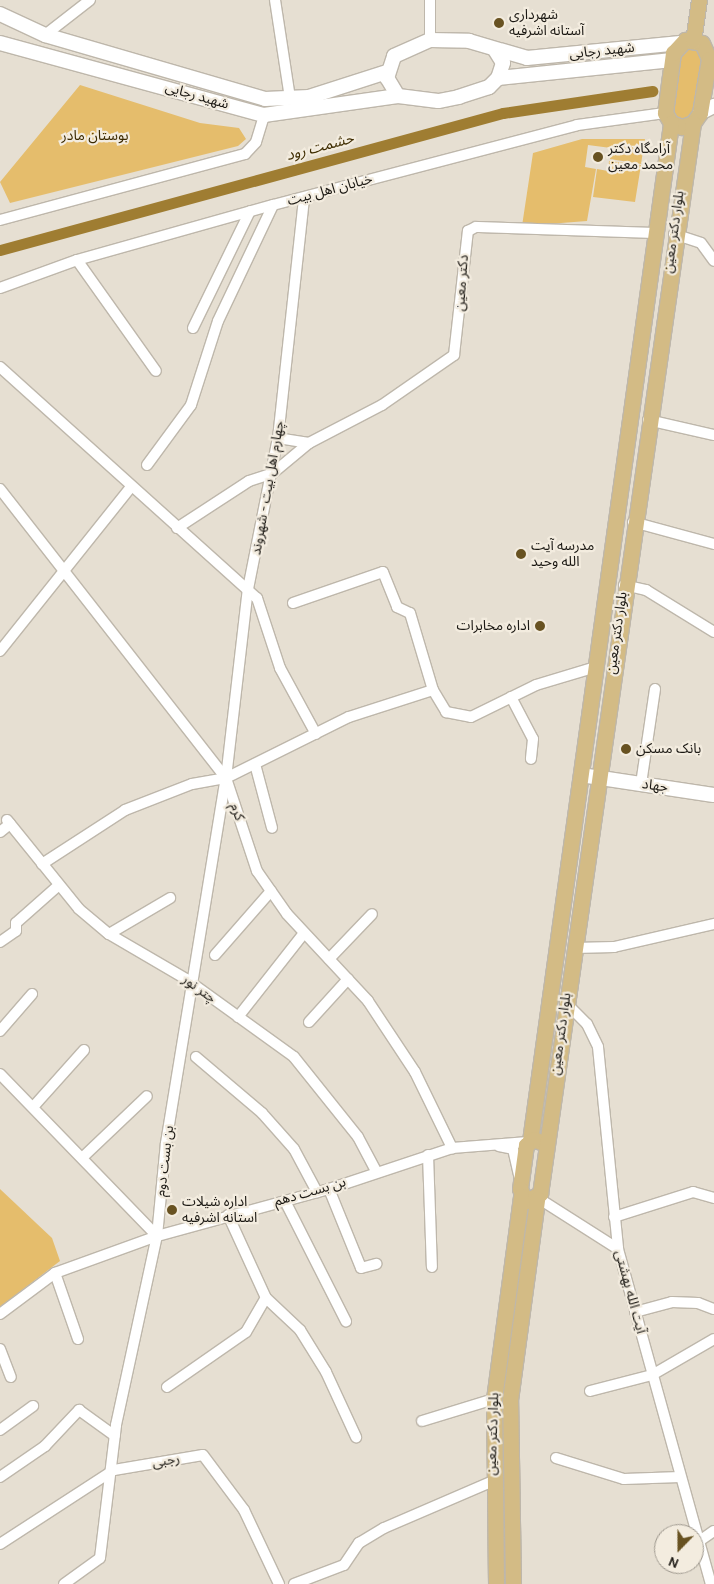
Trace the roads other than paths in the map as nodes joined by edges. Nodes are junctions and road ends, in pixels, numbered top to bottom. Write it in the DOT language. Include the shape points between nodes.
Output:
graph roads {
  1 [pos="90,0"];
  2 [pos="275,0"];
  3 [pos="430,0"];
  4 [pos="688,0"];
  5 [pos="699,0"];
  6 [pos="0,14"];
  7 [pos="44,35"];
  8 [pos="430,40"];
  9 [pos="0,42"];
  10 [pos="695,44"];
  11 [pos="495,50"];
  12 [pos="672,60"];
  13 [pos="387,72"];
  14 [pos="498,78"];
  15 [pos="398,96"];
  16 [pos="290,98"];
  17 [pos="714,106"];
  18 [pos="264,115"];
  19 [pos="668,118"];
  20 [pos="696,118"];
  21 [pos="304,198"];
  22 [pos="273,205"];
  23 [pos="250,211"];
  24 [pos="0,220"];
  25 [pos="657,233"];
  26 [pos="674,234"];
  27 [pos="77,260"];
  28 [pos="714,260"];
  29 [pos="0,288"];
  30 [pos="193,328"];
  31 [pos="0,367"];
  32 [pos="156,371"];
  33 [pos="648,420"];
  34 [pos="714,435"];
  35 [pos="278,438"];
  36 [pos="309,443"];
  37 [pos="147,466"];
  38 [pos="273,474"];
  39 [pos="131,487"];
  40 [pos="0,489"];
  41 [pos="633,522"];
  42 [pos="177,528"];
  43 [pos="714,544"];
  44 [pos="66,574"];
  45 [pos="624,585"];
  46 [pos="248,589"];
  47 [pos="292,603"];
  48 [pos="714,632"];
  49 [pos="0,651"];
  50 [pos="596,667"];
  51 [pos="655,689"];
  52 [pos="433,690"];
  53 [pos="511,697"];
  54 [pos="316,734"];
  55 [pos="531,759"];
  56 [pos="254,764"];
  57 [pos="581,775"];
  58 [pos="597,777"];
  59 [pos="226,778"];
  60 [pos="641,784"];
  61 [pos="714,795"];
  62 [pos="272,828"];
  63 [pos="0,832"];
  64 [pos="42,864"];
  65 [pos="59,885"];
  66 [pos="271,891"];
  67 [pos="170,898"];
  68 [pos="372,914"];
  69 [pos="714,924"];
  70 [pos="304,933"];
  71 [pos="109,934"];
  72 [pos="0,942"];
  73 [pos="574,948"];
  74 [pos="214,955"];
  75 [pos="329,959"];
  76 [pos="348,979"];
  77 [pos="194,984"];
  78 [pos="32,994"];
  79 [pos="565,1002"];
  80 [pos="238,1017"];
  81 [pos="310,1022"];
  82 [pos="0,1031"];
  83 [pos="84,1050"];
  84 [pos="196,1057"];
  85 [pos="0,1074"];
  86 [pos="147,1096"];
  87 [pos="34,1106"];
  88 [pos="529,1142"];
  89 [pos="489,1144"];
  90 [pos="545,1144"];
  91 [pos="452,1148"];
  92 [pos="428,1155"];
  93 [pos="83,1156"];
  94 [pos="376,1171"];
  95 [pos="329,1189"];
  96 [pos="521,1189"];
  97 [pos="317,1192"];
  98 [pos="538,1198"];
  99 [pos="714,1198"];
  100 [pos="286,1200"];
  101 [pos="228,1215"];
  102 [pos="614,1217"];
  103 [pos="157,1236"];
  104 [pos="618,1249"];
  105 [pos="376,1264"];
  106 [pos="432,1267"];
  107 [pos="55,1273"];
  108 [pos="266,1298"];
  109 [pos="714,1309"];
  110 [pos="635,1312"];
  111 [pos="0,1314"];
  112 [pos="346,1321"];
  113 [pos="78,1339"];
  114 [pos="714,1339"];
  115 [pos="0,1349"];
  116 [pos="650,1375"];
  117 [pos="11,1377"];
  118 [pos="167,1387"];
  119 [pos="590,1391"];
  120 [pos="494,1399"];
  121 [pos="33,1406"];
  122 [pos="422,1421"];
  123 [pos="0,1430"];
  124 [pos="115,1436"];
  125 [pos="356,1436"];
  126 [pos="556,1458"];
  127 [pos="114,1470"];
  128 [pos="0,1477"];
  129 [pos="680,1477"];
  130 [pos="491,1482"];
  131 [pos="693,1524"];
  132 [pos="0,1544"];
  133 [pos="704,1561"];
  134 [pos="64,1584"];
  135 [pos="279,1584"];
  136 [pos="294,1584"];
  137 [pos="496,1584"];
  138 [pos="513,1584"];
  139 [pos="711,1584"];
  1 -- 7 [label="street"];
  2 -- 16 [label="street"];
  3 -- 8 [label="street"];
  4 -- 10 [label="main road"];
  5 -- 10 [label="main road"];
  6 -- 7 [label="main road, شهید رجایی"];
  7 -- 16 [label="main road, شهید رجایی" via="265,99"];
  8 -- 11 [label="main road, شهید رجایی" via="469,41"];
  8 -- 13 [label="main road" via="394,56"];
  9 -- 18 [label="main road, شهید رجایی"];
  10 -- 11 [label="main road, شهید رجایی" via="527,58"];
  10 -- 12 [label="main road, بلوار دکتر معین"];
  10 -- 20 [label="main road, بلوار دکتر معین" via="709,59"];
  11 -- 14 [label="main road" via="503,63"];
  12 -- 14 [label="main road, شهید رجایی"];
  12 -- 19 [label="main road, بلوار دکتر معین"];
  13 -- 15 [label="main road"];
  13 -- 16 [label="main road, شهید رجایی" via="308,97"];
  14 -- 15 [label="main road, شهید رجایی" via="489,87 438,101"];
  15 -- 18 [label="main road, شهید رجایی"];
  17 -- 20 [label="main road"];
  18 -- 24 [label="street" via="256,142 245,154"];
  19 -- 20 [label="main road" via="682,126"];
  19 -- 21 [label="street, خیابان اهل بیت" via="577,126"];
  19 -- 25 [label="main road, بلوار دکتر معین"];
  20 -- 26 [label="main road, بلوار دکتر معین"];
  21 -- 22 [label="street, خیابان اهل بیت"];
  21 -- 35 [label="street, چهارم اهل بیت - شهروند"];
  22 -- 23 [label="street, خیابان اهل بیت"];
  22 -- 37 [label="street" via="218,321 191,405"];
  23 -- 27 [label="street, خیابان اهل بیت"];
  23 -- 30 [label="street"];
  25 -- 36 [label="street, دکتر معین" via="484,227 468,231 454,355 382,405"];
  25 -- 50 [label="main road, بلوار دکتر معین"];
  26 -- 28 [label="street" via="701,243"];
  26 -- 33 [label="main road, بلوار دکتر معین"];
  27 -- 29 [label="street, خیابان اهل بیت"];
  27 -- 32 [label="street"];
  31 -- 39 [label="street"];
  33 -- 34 [label="street"];
  33 -- 41 [label="main road, بلوار دکتر معین"];
  35 -- 36 [label="street"];
  35 -- 38 [label="street, چهارم اهل بیت - شهروند"];
  36 -- 38 [label="street, دکتر معین"];
  38 -- 42 [label="street" via="249,481"];
  38 -- 46 [label="street, چهارم اهل بیت - شهروند"];
  39 -- 42 [label="street"];
  39 -- 44 [label="street"];
  40 -- 44 [label="street, کرم"];
  41 -- 43 [label="street"];
  41 -- 45 [label="main road, بلوار دکتر معین"];
  42 -- 46 [label="street"];
  44 -- 49 [label="street"];
  44 -- 59 [label="street, کرم"];
  45 -- 48 [label="street" via="646,590"];
  45 -- 58 [label="main road, بلوار دکتر معین"];
  46 -- 54 [label="street" via="257,598 280,668"];
  46 -- 59 [label="street, چهارم اهل بیت - شهروند"];
  47 -- 52 [label="street" via="383,572 396,607 410,613"];
  50 -- 53 [label="street"];
  50 -- 57 [label="main road, بلوار دکتر معین"];
  51 -- 60 [label="street"];
  52 -- 53 [label="street" via="446,712 471,717"];
  52 -- 54 [label="street" via="349,717"];
  53 -- 55 [label="street" via="533,739"];
  54 -- 56 [label="street"];
  56 -- 59 [label="street"];
  56 -- 62 [label="street"];
  57 -- 58 [label="main road, جهاد"];
  57 -- 88 [label="main road, بلوار دکتر معین"];
  58 -- 60 [label="main road, جهاد"];
  58 -- 73 [label="main road, بلوار دکتر معین"];
  59 -- 64 [label="street" via="192,784 125,810"];
  59 -- 66 [label="street, کرم" via="258,871"];
  59 -- 77 [label="street, بن بست دوم"];
  60 -- 61 [label="main road, جهاد"];
  63 -- 64 [label="street, چتر نور" via="9,822"];
  64 -- 65 [label="street, چتر نور"];
  65 -- 71 [label="street, چتر نور" via="79,909"];
  65 -- 72 [label="street" via="16,922 16,932"];
  66 -- 70 [label="street, کرم"];
  66 -- 74 [label="street"];
  67 -- 71 [label="street"];
  68 -- 75 [label="street"];
  69 -- 73 [label="street" via="614,947"];
  70 -- 75 [label="street, کرم"];
  70 -- 80 [label="street"];
  71 -- 77 [label="street, چتر نور"];
  73 -- 79 [label="main road, بلوار دکتر معین"];
  75 -- 76 [label="street, کرم"];
  76 -- 81 [label="street"];
  76 -- 91 [label="street, کرم" via="415,1072"];
  77 -- 80 [label="street, چتر نور"];
  77 -- 103 [label="street, بن بست دوم" via="166,1143"];
  78 -- 82 [label="street"];
  79 -- 90 [label="main road, بلوار دکتر معین"];
  79 -- 102 [label="street, آیت الله بهشتی" via="587,1024 598,1047"];
  80 -- 94 [label="street, چتر نور" via="294,1057 358,1137"];
  83 -- 87 [label="street"];
  84 -- 97 [label="street" via="269,1120 294,1149"];
  85 -- 87 [label="street"];
  86 -- 93 [label="street"];
  87 -- 93 [label="street"];
  88 -- 89 [label="street, بن بست دهم"];
  88 -- 90 [label="main road" via="537,1139"];
  88 -- 96 [label="main road, بلوار دکتر معین"];
  89 -- 91 [label="street, بن بست دهم"];
  89 -- 96 [label="street" via="513,1149"];
  90 -- 98 [label="main road, بلوار دکتر معین"];
  91 -- 92 [label="street, بن بست دهم"];
  92 -- 94 [label="street, بن بست دهم"];
  92 -- 106 [label="street"];
  93 -- 103 [label="street"];
  94 -- 95 [label="street, بن بست دهم"];
  95 -- 97 [label="street, بن بست دهم"];
  95 -- 105 [label="street" via="361,1268"];
  96 -- 98 [label="main road" via="530,1201"];
  96 -- 120 [label="main road, بلوار دکتر معین"];
  97 -- 100 [label="street, بن بست دهم"];
  98 -- 104 [label="street"];
  98 -- 138 [label="main road, بلوار دکتر معین" via="510,1400"];
  99 -- 102 [label="street" via="692,1192"];
  100 -- 101 [label="street, بن بست دهم"];
  100 -- 112 [label="street"];
  101 -- 103 [label="street, بن بست دهم"];
  101 -- 108 [label="street"];
  102 -- 104 [label="street, آیت الله بهشتی"];
  103 -- 107 [label="street, بن بست دهم"];
  103 -- 124 [label="street, بن بست دوم"];
  104 -- 110 [label="street, آیت الله بهشتی"];
  107 -- 111 [label="street, بن بست دهم"];
  107 -- 113 [label="street"];
  108 -- 118 [label="street" via="246,1332"];
  108 -- 125 [label="street" via="300,1330 326,1372"];
  109 -- 110 [label="street" via="698,1303 672,1302"];
  110 -- 116 [label="street, آیت الله بهشتی"];
  114 -- 116 [label="street"];
  115 -- 117 [label="street"];
  116 -- 119 [label="street"];
  116 -- 129 [label="street, آیت الله بهشتی"];
  120 -- 122 [label="street"];
  120 -- 130 [label="main road, بلوار دکتر معین"];
  121 -- 123 [label="street"];
  124 -- 127 [label="street, بن بست دوم"];
  124 -- 128 [label="street" via="78,1410 45,1446"];
  126 -- 129 [label="street" via="624,1479"];
  127 -- 132 [label="street, رجبی"];
  127 -- 134 [label="street, بن بست دوم" via="100,1558"];
  127 -- 135 [label="street, رجبی" via="203,1455 244,1510"];
  129 -- 131 [label="street, آیت الله بهشتی"];
  130 -- 136 [label="street" via="384,1528 359,1543 344,1564"];
  130 -- 137 [label="main road, بلوار دکتر معین"];
  133 -- 139 [label="street, آیت الله بهشتی"];
}
